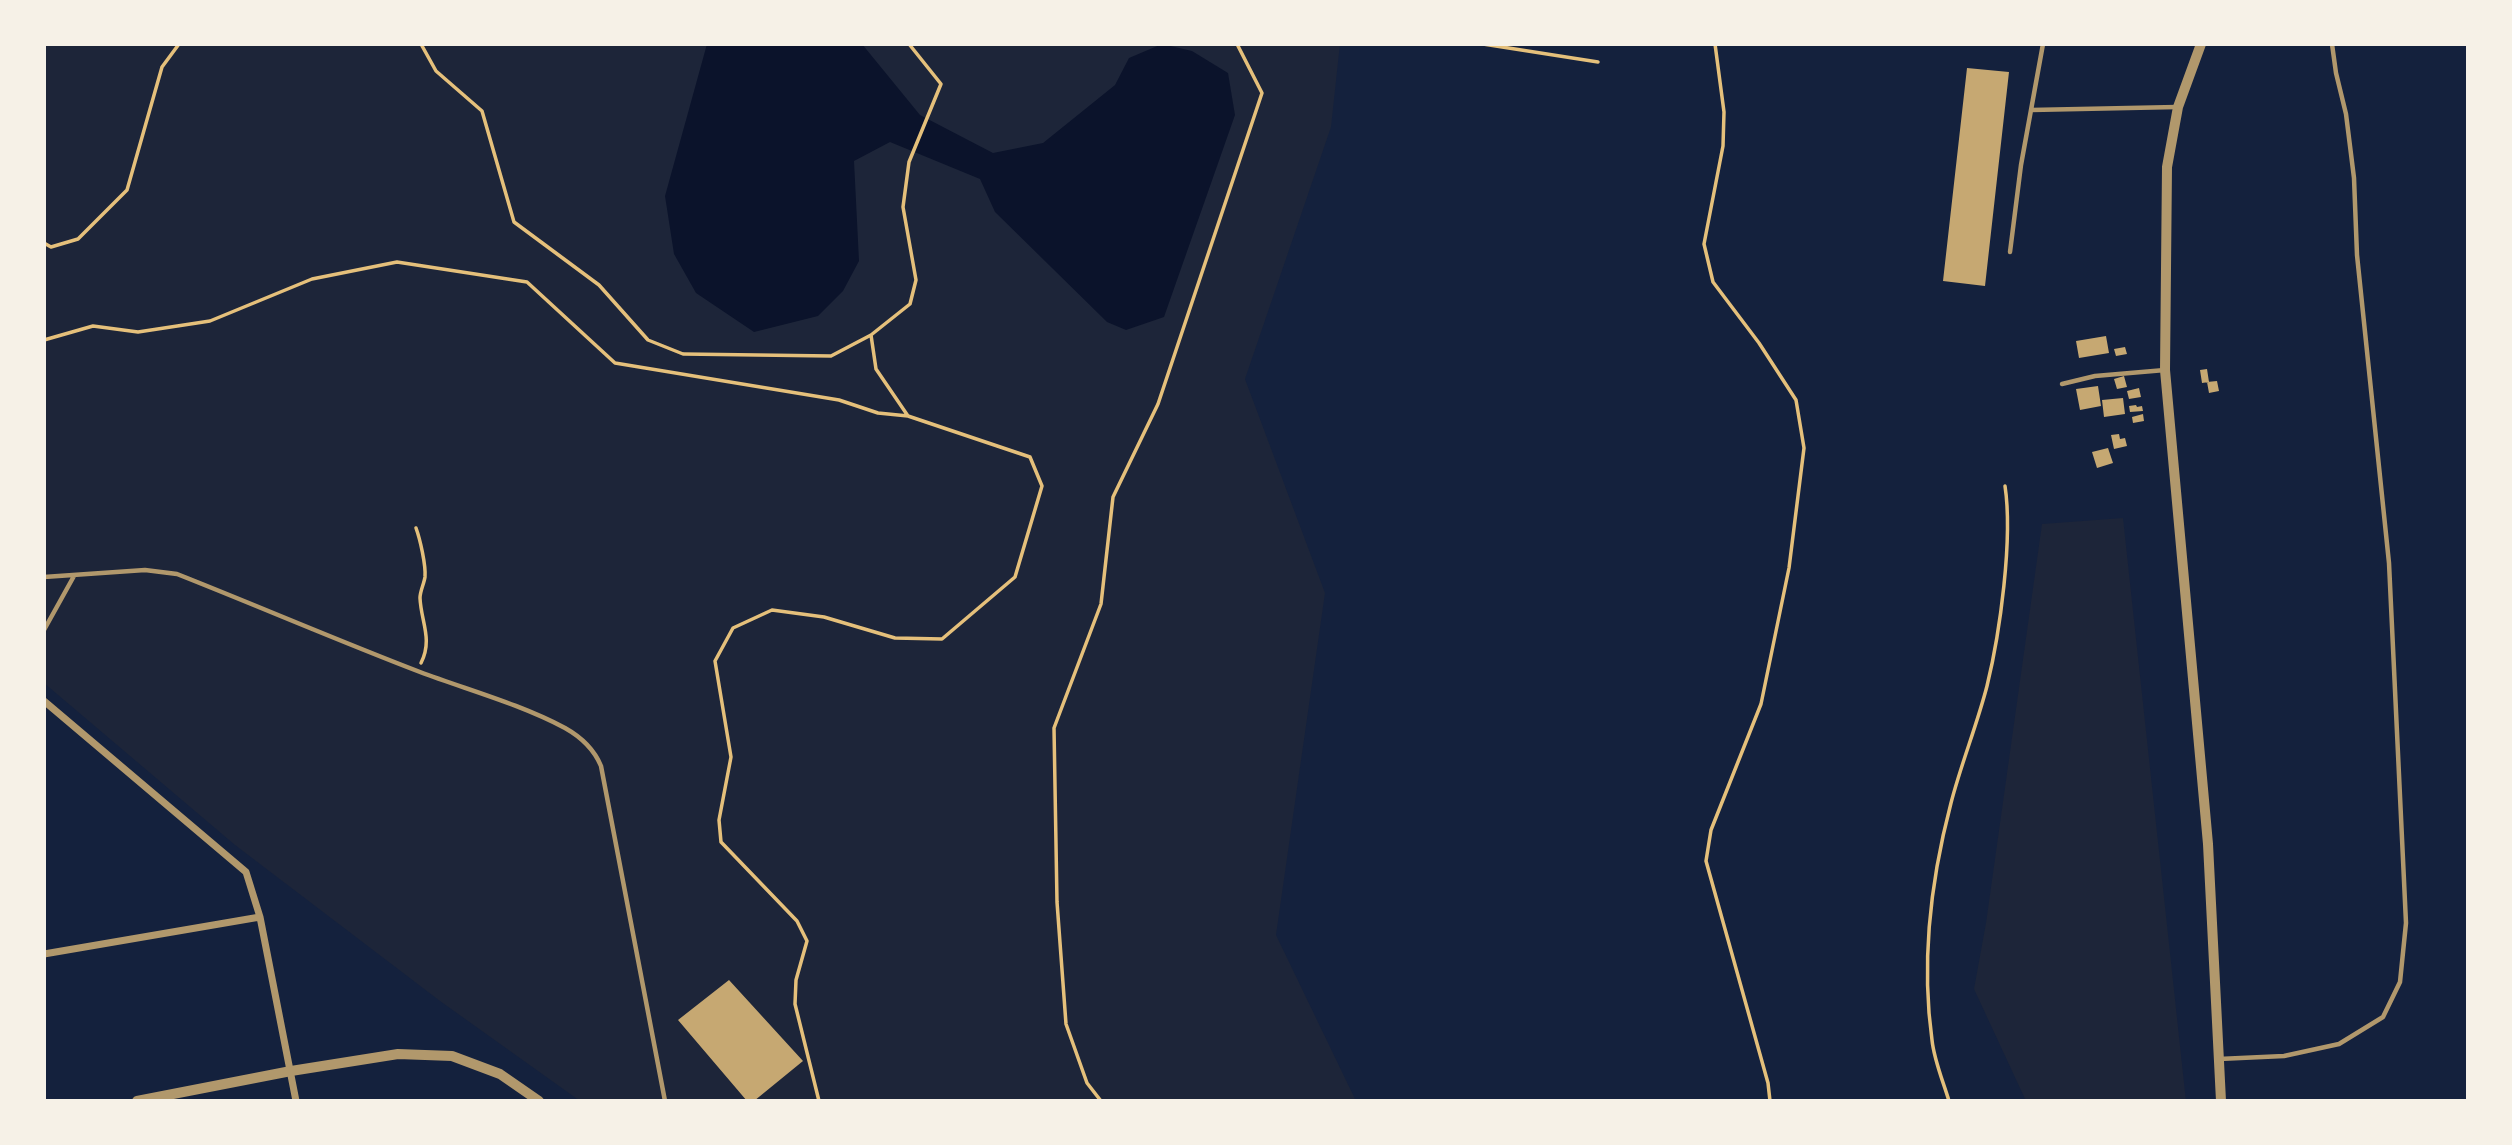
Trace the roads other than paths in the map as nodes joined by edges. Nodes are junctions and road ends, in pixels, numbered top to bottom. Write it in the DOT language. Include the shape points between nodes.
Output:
graph roads {
  1 [pos="2043,44"];
  2 [pos="2201,44"];
  3 [pos="2332,44"];
  4 [pos="2178,107"];
  5 [pos="2031,110"];
  6 [pos="2010,252"];
  7 [pos="2165,370"];
  8 [pos="2062,384"];
  9 [pos="74,576"];
  10 [pos="44,577"];
  11 [pos="44,629"];
  12 [pos="44,701"];
  13 [pos="260,917"];
  14 [pos="44,954"];
  15 [pos="2219,1059"];
  16 [pos="291,1071"];
  17 [pos="137,1101"];
  18 [pos="296,1101"];
  19 [pos="539,1101"];
  20 [pos="665,1101"];
  21 [pos="2221,1101"];
  1 -- 5 [label="lane"];
  2 -- 4 [label="street"];
  3 -- 15 [label="lane" via="2354,178 2357,255 2389,563 2406,923 2400,982 2383,1017 2339,1044 2284,1056"];
  4 -- 5 [label="lane"];
  4 -- 7 [label="street" via="2167,167"];
  5 -- 6 [label="lane"];
  7 -- 8 [label="lane"];
  7 -- 15 [label="street" via="2208,844"];
  9 -- 10 [label="lane"];
  9 -- 11 [label="lane"];
  9 -- 20 [label="lane" via="145,570 177,574 526,711 564,728 593,750"];
  12 -- 13 [label="street" via="246,872"];
  13 -- 14 [label="street"];
  13 -- 16 [label="street"];
  15 -- 21 [label="street"];
  16 -- 17 [label="street"];
  16 -- 18 [label="street"];
  16 -- 19 [label="street" via="398,1054 452,1056 500,1074"];
}
